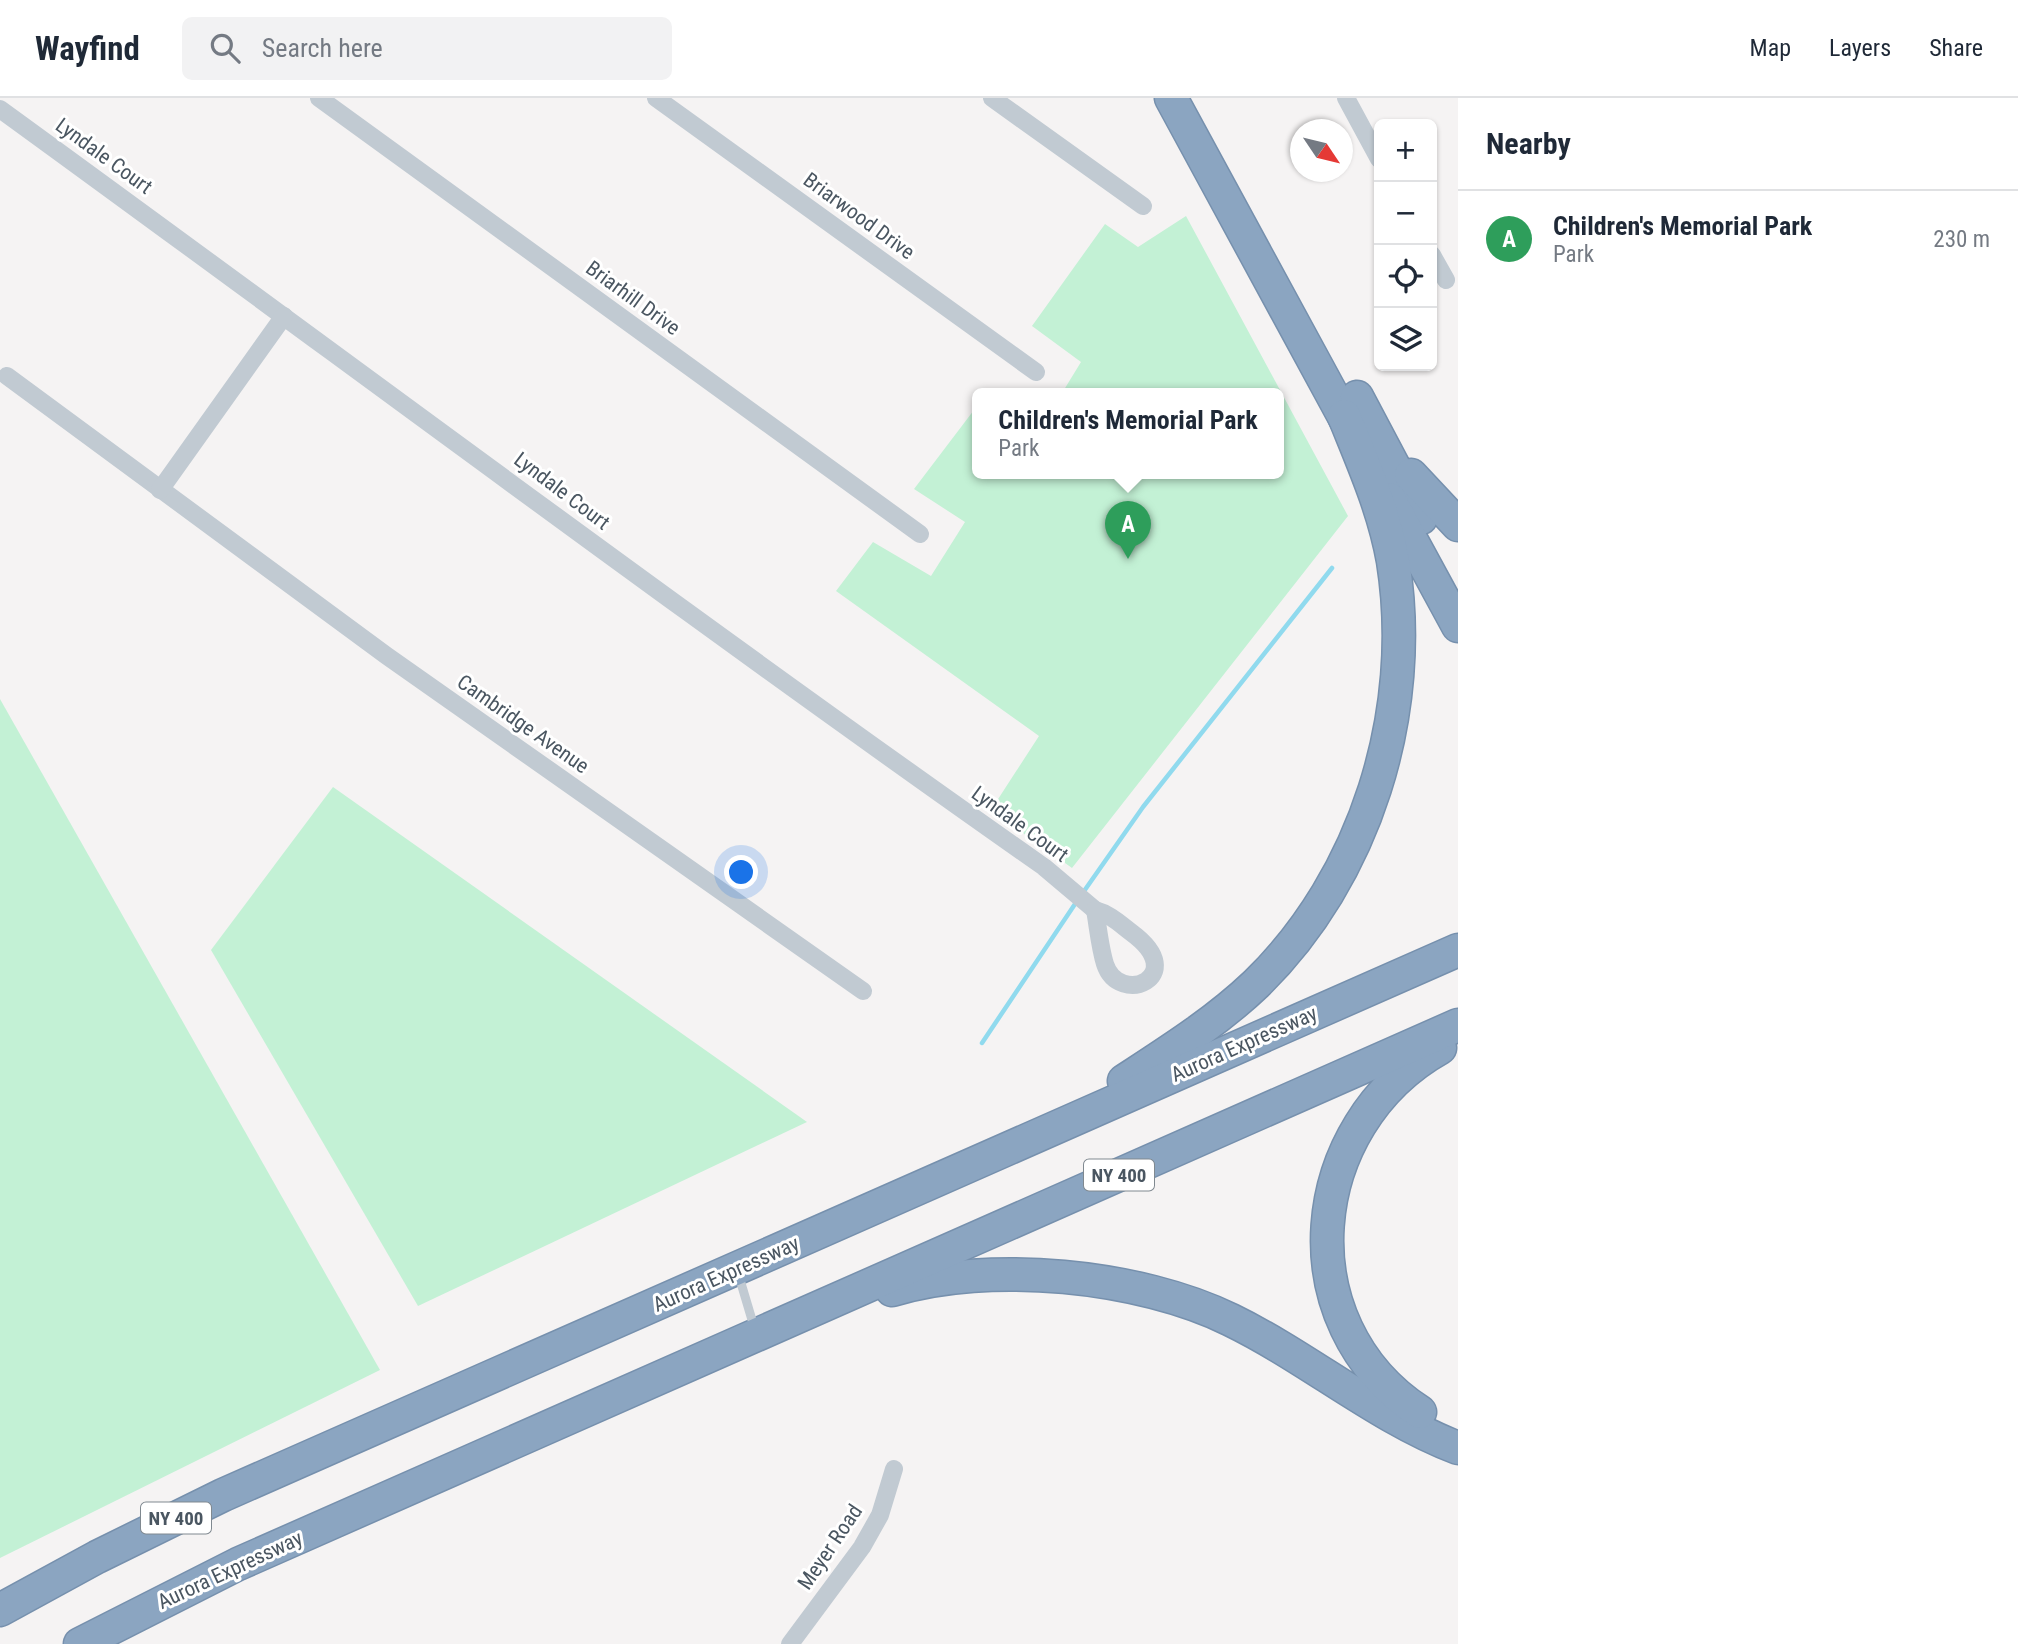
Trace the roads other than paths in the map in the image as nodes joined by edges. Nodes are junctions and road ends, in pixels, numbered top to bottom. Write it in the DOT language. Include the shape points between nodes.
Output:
graph roads {
  1 [pos="319,98"];
  2 [pos="656,98"];
  3 [pos="992,98"];
  4 [pos="1171,98"];
  5 [pos="1192,98"];
  6 [pos="1346,98"];
  7 [pos="0,109"];
  8 [pos="1374,150"];
  9 [pos="1143,206"];
  10 [pos="1437,264"];
  11 [pos="1446,280"];
  12 [pos="284,316"];
  13 [pos="1036,372"];
  14 [pos="7,376"];
  15 [pos="1352,409"];
  16 [pos="160,490"];
  17 [pos="1458,525"];
  18 [pos="920,534"];
  19 [pos="1458,587"];
  20 [pos="1458,626"];
  21 [pos="1096,910"];
  22 [pos="1458,950"];
  23 [pos="863,991"];
  24 [pos="1458,1024"];
  25 [pos="1458,1037"];
  26 [pos="1049,1130"];
  27 [pos="737,1270"];
  28 [pos="769,1330"];
  29 [pos="1458,1433"];
  30 [pos="1458,1448"];
  31 [pos="894,1469"];
  32 [pos="0,1611"];
  33 [pos="80,1644"];
  34 [pos="790,1644"];
  1 -- 18 [label="street, Briarhill Drive"];
  2 -- 13 [label="street, Briarwood Drive"];
  3 -- 9 [label="street"];
  4 -- 15 [label="highway"];
  5 -- 15 [label="highway"];
  6 -- 8 [label="street"];
  7 -- 12 [label="street, Lyndale Court"];
  10 -- 11 [label="street"];
  12 -- 16 [label="street"];
  12 -- 21 [label="street, Lyndale Court" via="666,598 1044,867"];
  14 -- 16 [label="street, Cambridge Avenue"];
  15 -- 17 [label="highway"];
  15 -- 19 [label="highway"];
  15 -- 20 [label="highway"];
  15 -- 26 [label="highway" via="1392,561 1398,621 1398,676 1391,730 1361,825 1320,906 1257,983 1210,1024"];
  16 -- 23 [label="street, Cambridge Avenue"];
  22 -- 26 [label="highway, Aurora Expressway / NY 400"];
  24 -- 28 [label="highway, Aurora Expressway / NY 400"];
  25 -- 29 [label="highway" via="1396,1079 1353,1134 1329,1199 1326,1257 1343,1318 1372,1368 1409,1405"];
  26 -- 27 [label="highway, Aurora Expressway / NY 400"];
  27 -- 28 [label="lane"];
  27 -- 32 [label="highway, Aurora Expressway / NY 400" via="210,1501 97,1556"];
  28 -- 30 [label="highway" via="913,1284 965,1277 1036,1277 1127,1285 1199,1305 1232,1320 1419,1430"];
  28 -- 33 [label="highway, Aurora Expressway / NY 400" via="226,1569"];
  31 -- 34 [label="street, Meyer Road" via="880,1515 862,1547"];
}
